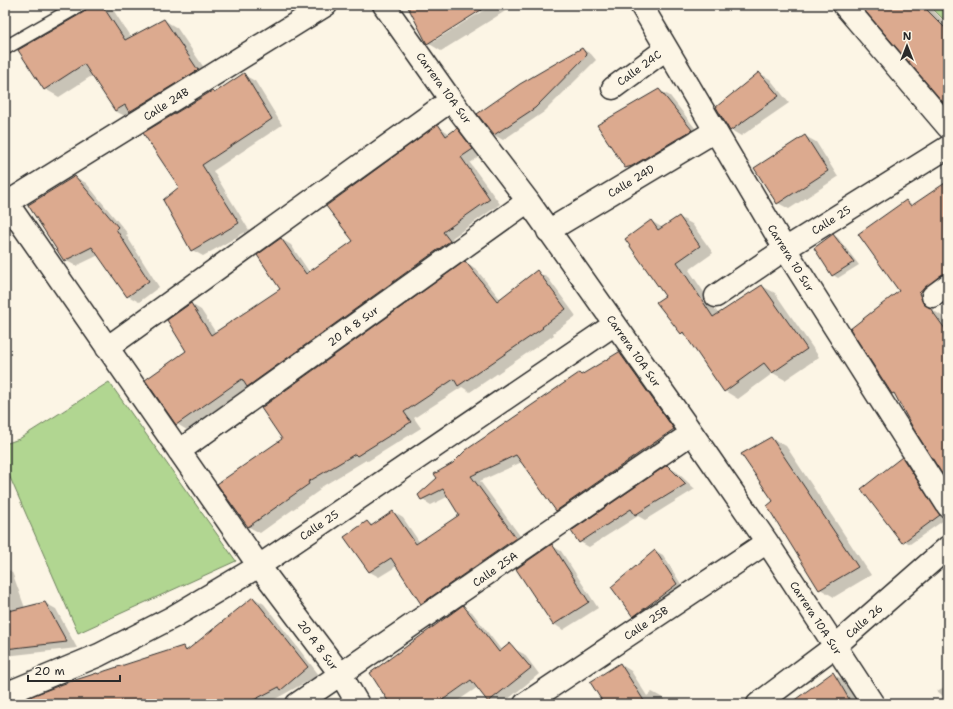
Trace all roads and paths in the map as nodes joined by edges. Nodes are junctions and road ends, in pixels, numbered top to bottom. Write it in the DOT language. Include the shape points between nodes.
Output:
graph roads {
  1 [pos="80,5"];
  2 [pos="326,5"];
  3 [pos="384,5"];
  4 [pos="641,5"];
  5 [pos="844,5"];
  6 [pos="5,48"];
  7 [pos="666,49"];
  8 [pos="612,88"];
  9 [pos="451,100"];
  10 [pos="948,127"];
  11 [pos="715,131"];
  12 [pos="948,147"];
  13 [pos="528,201"];
  14 [pos="6,203"];
  15 [pos="548,232"];
  16 [pos="785,249"];
  17 [pos="716,296"];
  18 [pos="614,324"];
  19 [pos="107,348"];
  20 [pos="692,433"];
  21 [pos="179,451"];
  22 [pos="948,506"];
  23 [pos="767,542"];
  24 [pos="948,547"];
  25 [pos="258,566"];
  26 [pos="834,647"];
  27 [pos="341,675"];
  28 [pos="5,692"];
  29 [pos="297,704"];
  30 [pos="358,704"];
  31 [pos="525,704"];
  32 [pos="758,704"];
  33 [pos="873,704"];
  1 -- 6 [label="lane"];
  2 -- 14 [label="street, Calle 24B"];
  3 -- 9 [label="street, Carrera 10A Sur"];
  4 -- 7 [label="street, Carrera 10 Sur"];
  5 -- 10 [label="street"];
  7 -- 8 [label="street, Calle 24C"];
  7 -- 11 [label="street, Carrera 10 Sur"];
  9 -- 13 [label="street, Carrera 10A Sur"];
  9 -- 19 [label="street"];
  11 -- 15 [label="street, Calle 24D"];
  11 -- 16 [label="street, Carrera 10 Sur"];
  12 -- 16 [label="street, Calle 25"];
  13 -- 15 [label="street, Carrera 10A Sur"];
  13 -- 21 [label="street, 20 A 8 Sur"];
  14 -- 19 [label="street, 20 A 8 Sur"];
  15 -- 18 [label="street, Carrera 10A Sur"];
  16 -- 17 [label="street, Calle 25"];
  16 -- 22 [label="street, Carrera 10 Sur"];
  18 -- 20 [label="street, Carrera 10A Sur"];
  18 -- 25 [label="street, Calle 25"];
  19 -- 21 [label="street, 20 A 8 Sur"];
  20 -- 23 [label="street, Carrera 10A Sur"];
  20 -- 27 [label="street, Calle 25A"];
  21 -- 25 [label="street, 20 A 8 Sur"];
  23 -- 26 [label="street, Carrera 10A Sur"];
  23 -- 31 [label="street, Calle 25B"];
  24 -- 26 [label="street, Calle 26"];
  25 -- 27 [label="street, 20 A 8 Sur"];
  25 -- 28 [label="street, Calle 25" via="173,617 99,655"];
  26 -- 32 [label="street, Calle 26"];
  26 -- 33 [label="street, Carrera 10A Sur"];
  27 -- 29 [label="street, Calle 25A"];
  27 -- 30 [label="street, 20 A 8 Sur"];
}
